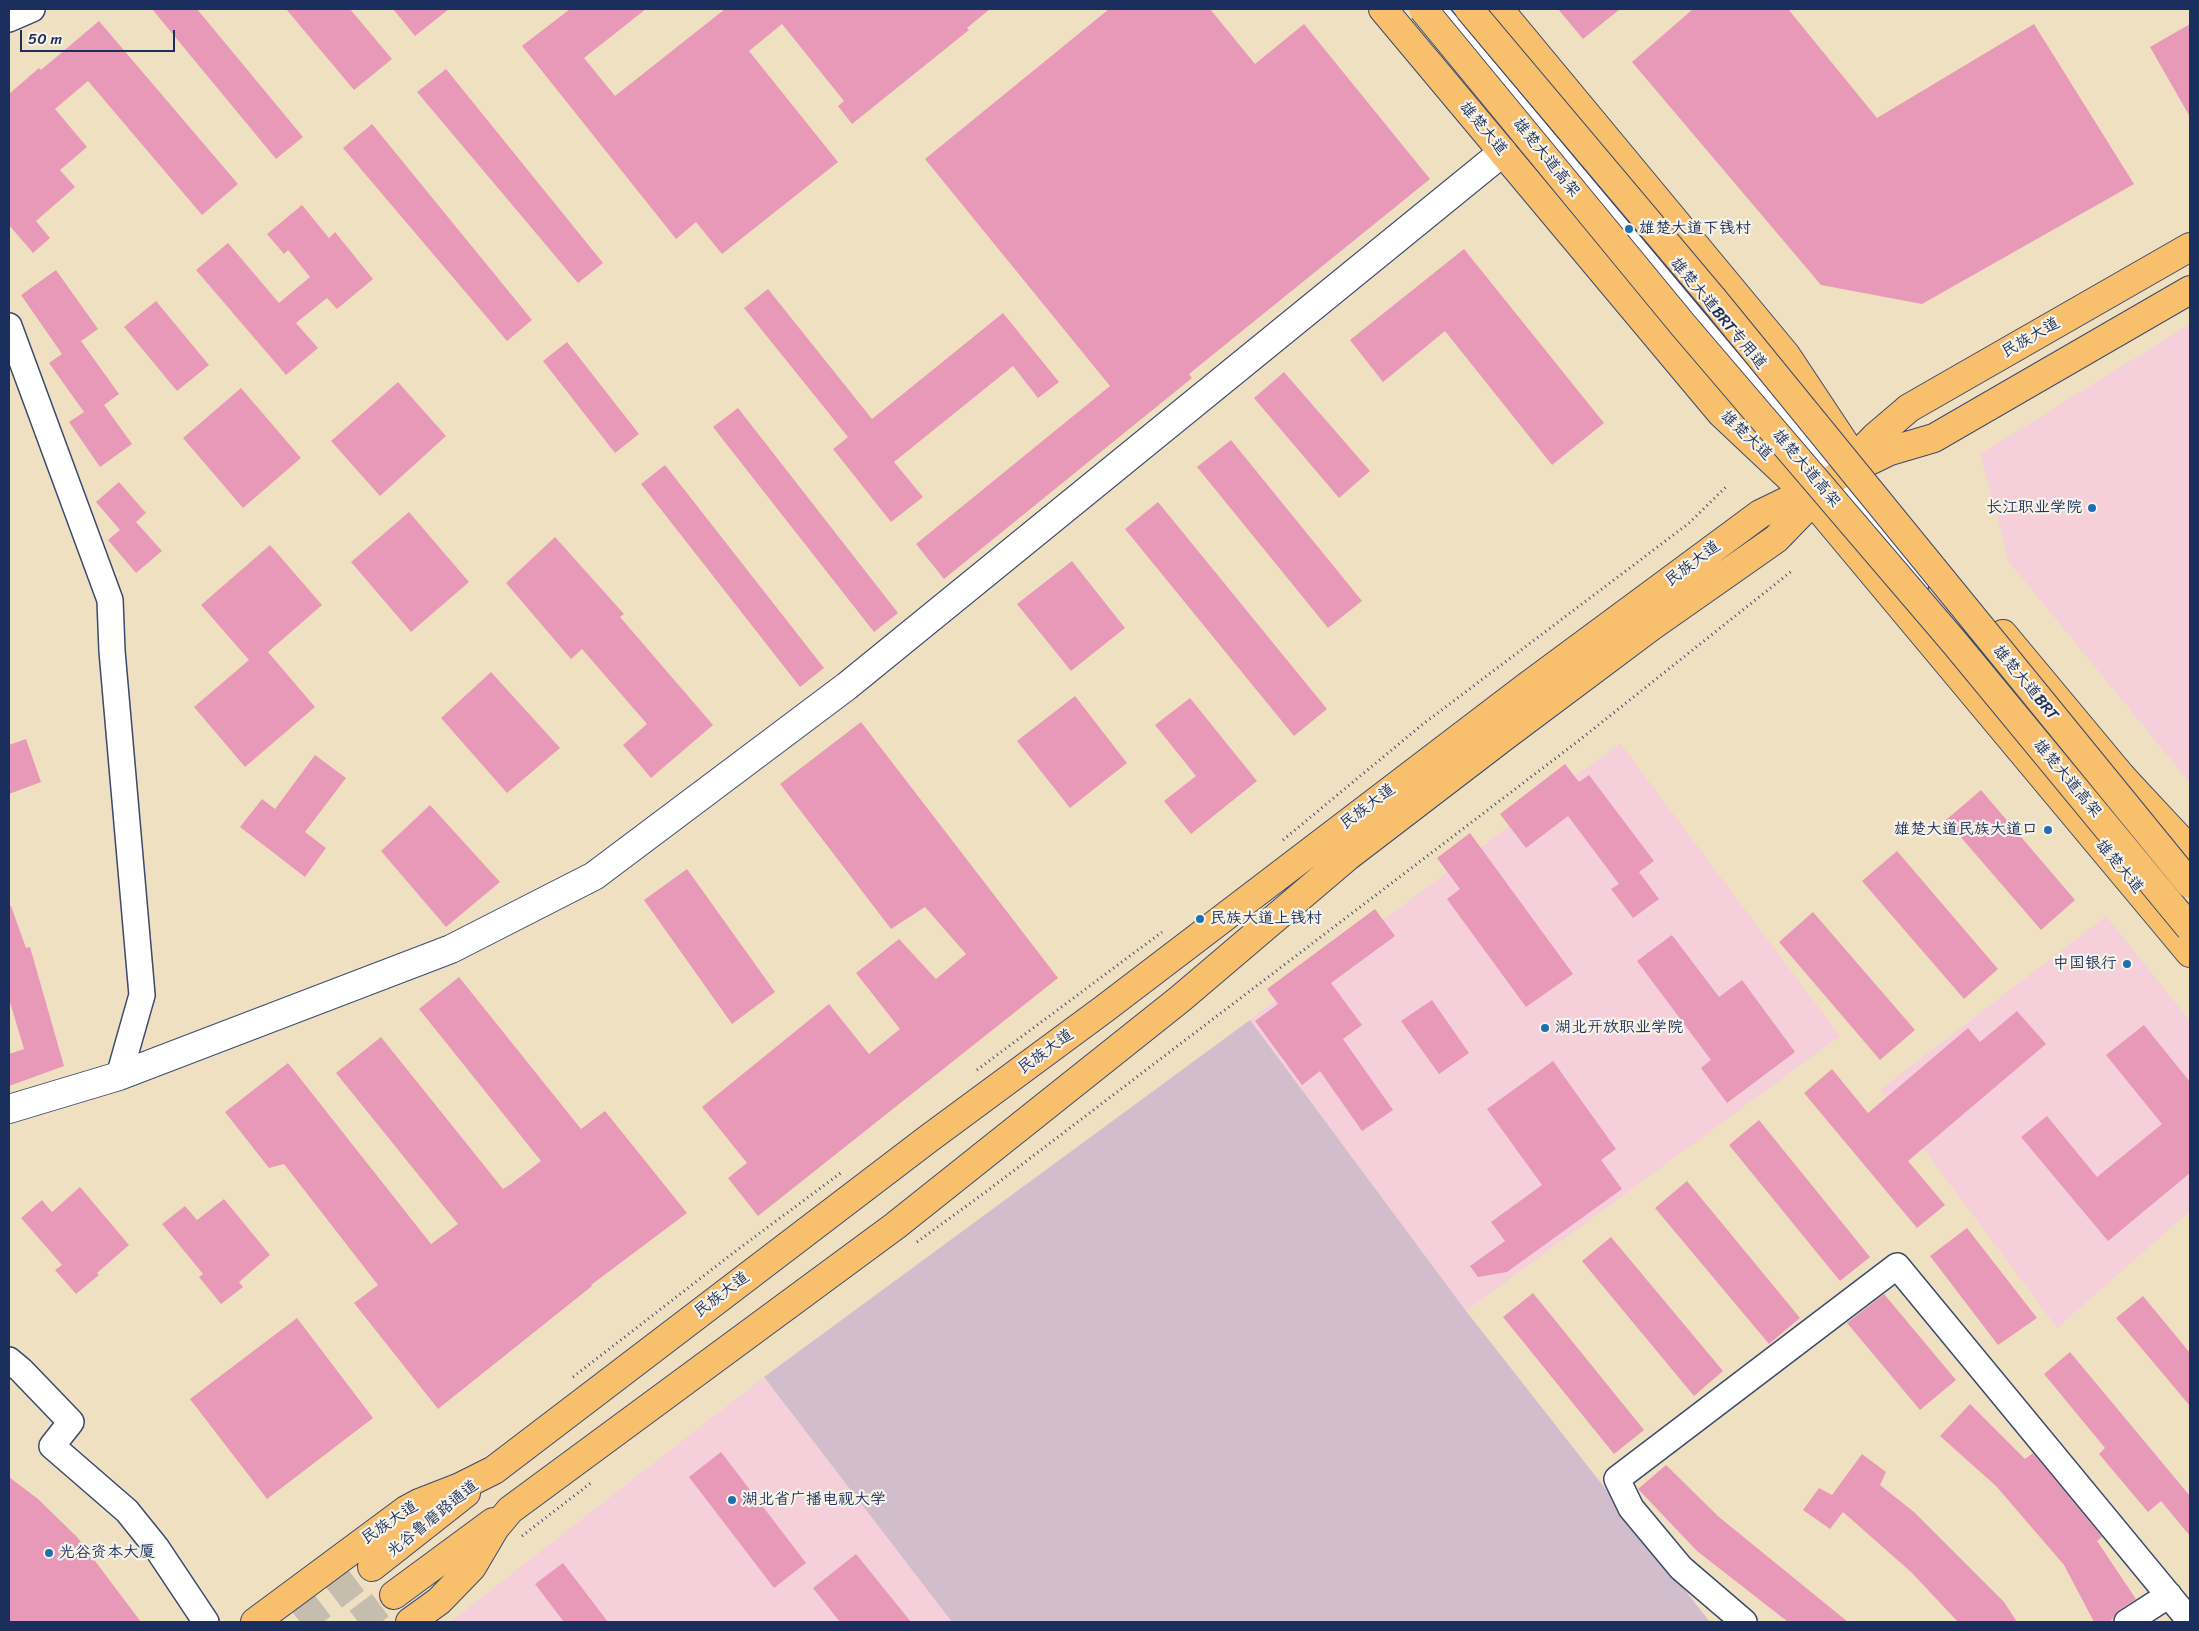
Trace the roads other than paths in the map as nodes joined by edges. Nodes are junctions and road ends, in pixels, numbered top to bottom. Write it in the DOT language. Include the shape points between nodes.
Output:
graph roads {
  1 [pos="32,9"];
  2 [pos="1383,9"];
  3 [pos="1423,9"];
  4 [pos="1442,9"];
  5 [pos="1469,9"];
  6 [pos="1499,9"];
  7 [pos="9,19"];
  8 [pos="1503,152"];
  9 [pos="2190,247"];
  10 [pos="2190,290"];
  11 [pos="9,326"];
  12 [pos="1858,462"];
  13 [pos="1836,479"];
  14 [pos="1810,497"];
  15 [pos="1930,594"];
  16 [pos="1950,617"];
  17 [pos="2121,776"];
  18 [pos="2190,850"];
  19 [pos="2190,860"];
  20 [pos="2190,884"];
  21 [pos="2190,908"];
  22 [pos="2190,928"];
  23 [pos="2190,952"];
  24 [pos="119,1076"];
  25 [pos="9,1109"];
  26 [pos="9,1360"];
  27 [pos="494,1470"];
  28 [pos="510,1510"];
  29 [pos="372,1568"];
  30 [pos="394,1595"];
  31 [pos="2169,1595"];
  32 [pos="2190,1621"];
  33 [pos="206,1622"];
  34 [pos="256,1622"];
  35 [pos="410,1622"];
  36 [pos="1744,1622"];
  37 [pos="2127,1622"];
  1 -- 7 [label="street"];
  2 -- 8 [label="main road, 雄楚大道"];
  3 -- 22 [label="main road, 雄楚大道高架, bridge"];
  4 -- 13 [label="lane, 雄楚大道BRT专用道"];
  5 -- 20 [label="main road, 雄楚大道高架, bridge" via="1714,300"];
  6 -- 12 [label="main road" via="1786,355"];
  8 -- 14 [label="main road, 雄楚大道" via="1721,413"];
  8 -- 24 [label="street" via="847,686 594,876 451,949"];
  9 -- 12 [label="main road, 民族大道" via="1909,408"];
  10 -- 12 [label="main road, 民族大道" via="1934,438"];
  11 -- 24 [label="street" via="110,600 142,995"];
  12 -- 13 [label="main road, 民族大道"];
  12 -- 17 [label="main road"];
  13 -- 14 [label="main road, 民族大道"];
  13 -- 15 [label="lane"];
  14 -- 23 [label="main road, 雄楚大道"];
  14 -- 27 [label="main road, 民族大道" via="1760,514 1532,682"];
  14 -- 28 [label="main road, 民族大道" via="1776,539 1652,626 1347,857 1180,999 895,1226"];
  16 -- 21 [label="lane, 雄楚大道BRT"];
  17 -- 18 [label="main road"];
  17 -- 19 [label="main road"];
  24 -- 25 [label="street"];
  26 -- 33 [label="street" via="71,1422 52,1446 127,1511"];
  27 -- 29 [label="main road, 光谷鲁磨路通道"];
  27 -- 34 [label="main road, 民族大道" via="406,1510"];
  28 -- 30 [label="main road"];
  28 -- 35 [label="main road, 民族大道" via="472,1567 439,1601"];
  31 -- 32 [label="street"];
  31 -- 36 [label="street" via="1897,1266 1617,1479 1631,1508 1681,1568"];
  31 -- 37 [label="street"];
}
